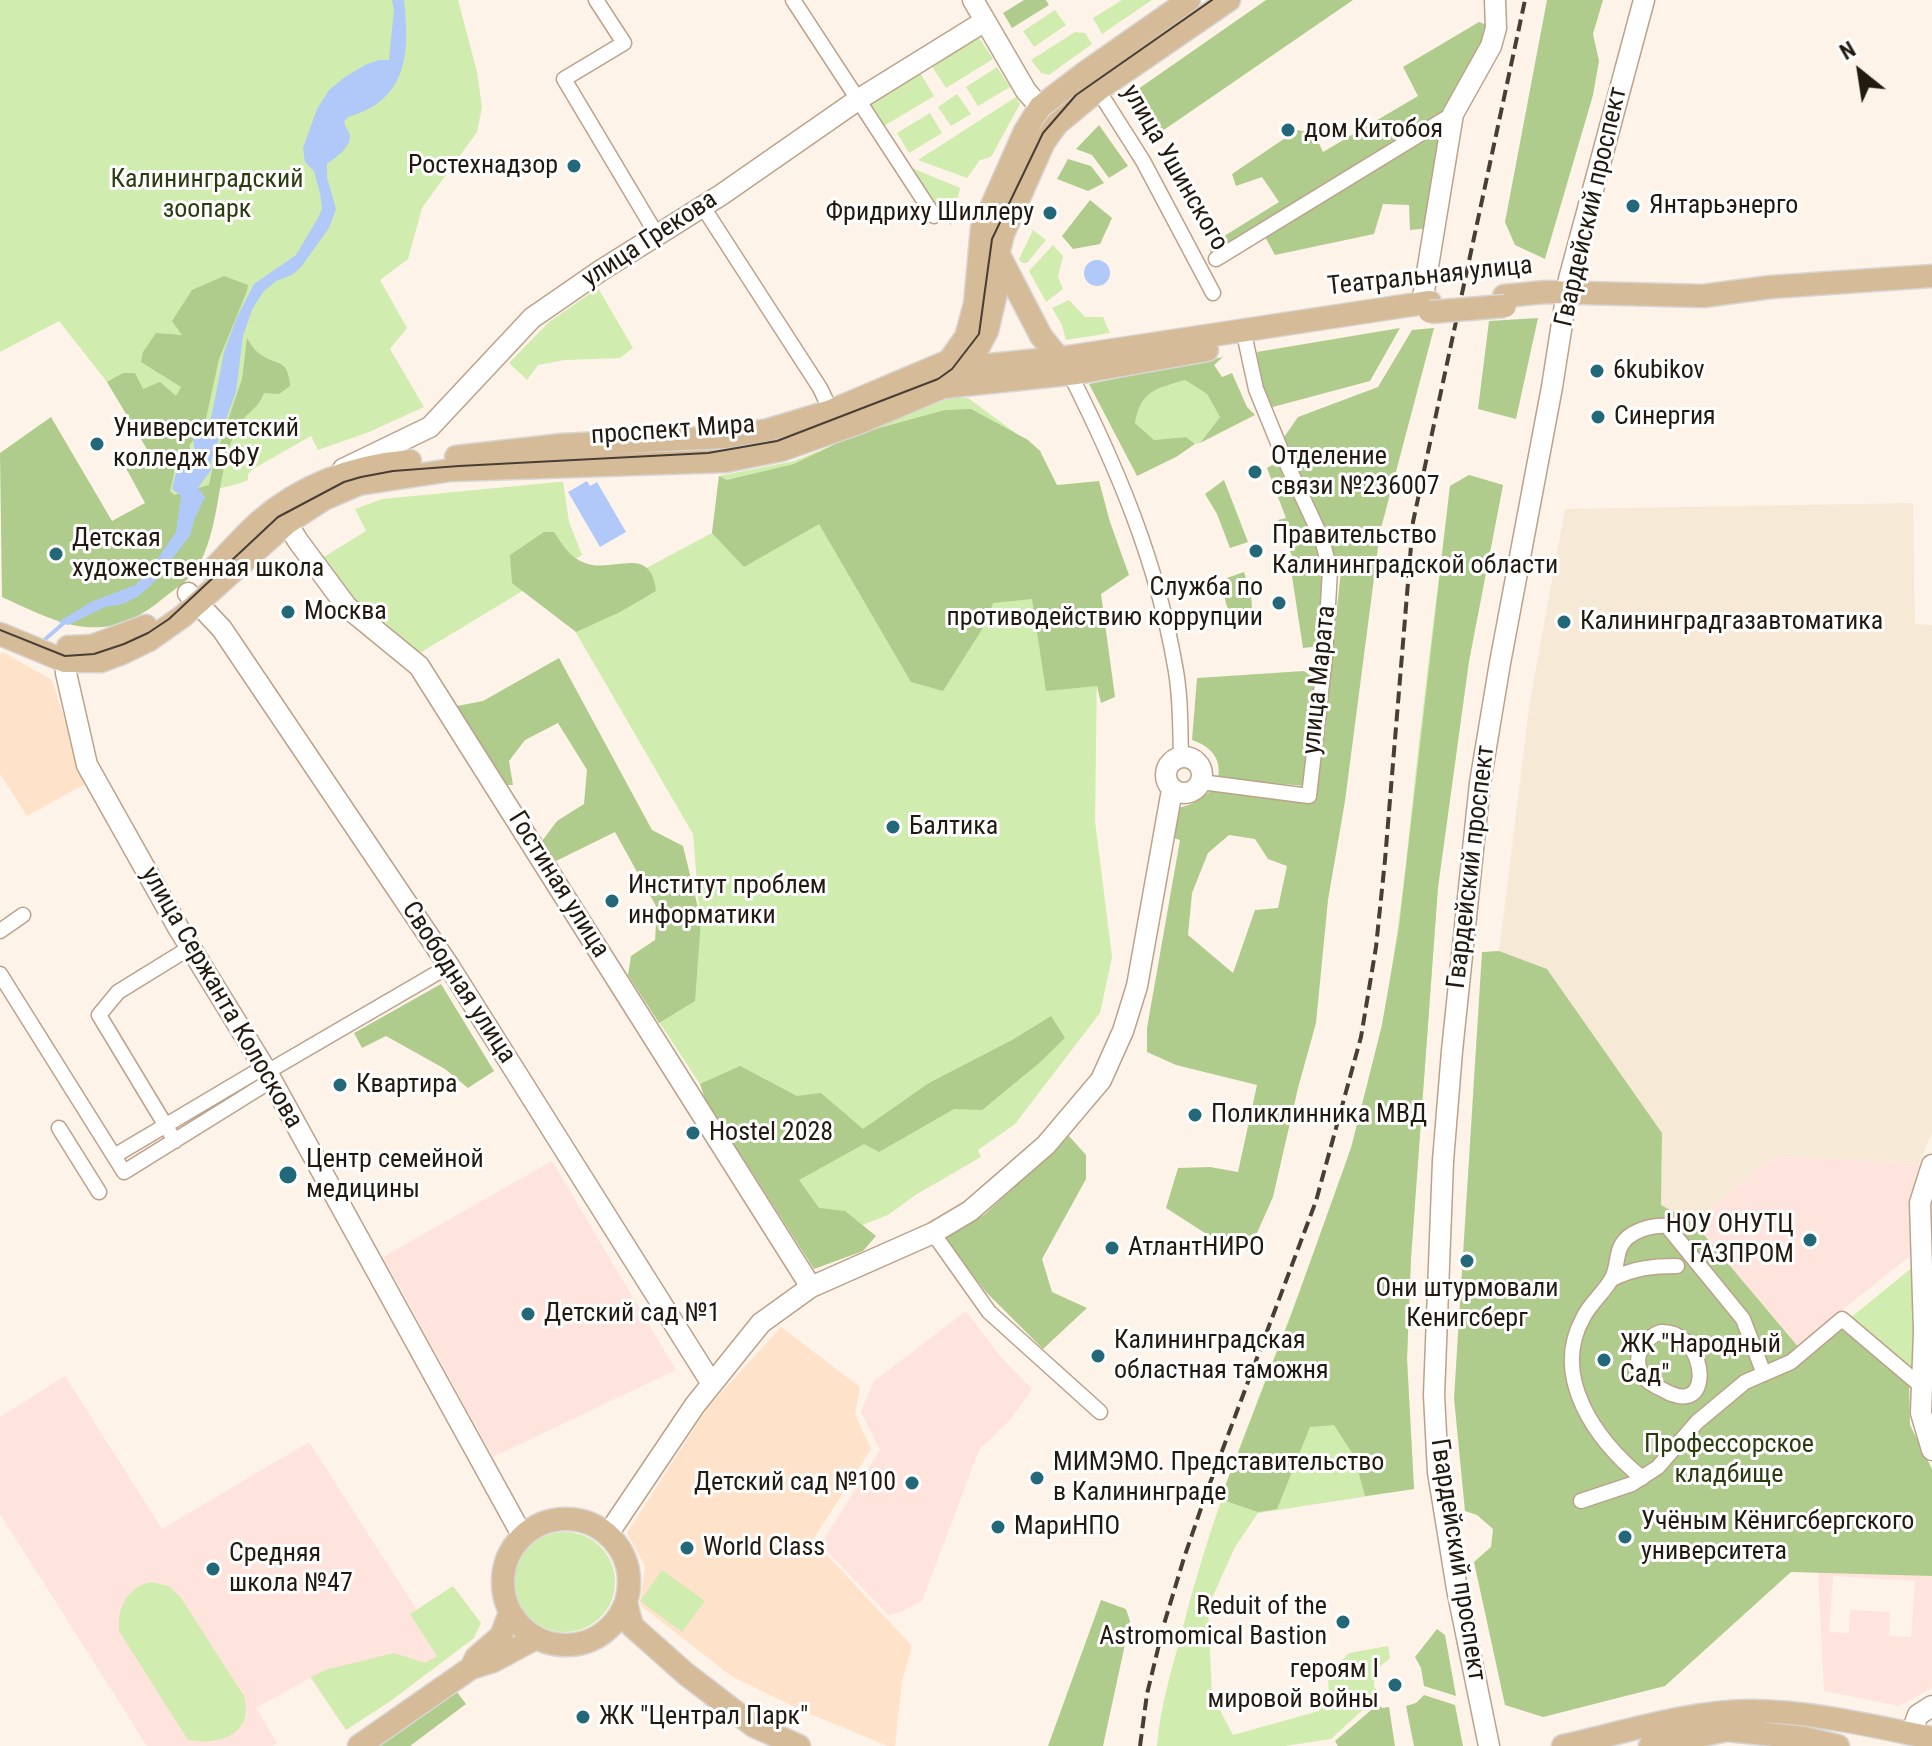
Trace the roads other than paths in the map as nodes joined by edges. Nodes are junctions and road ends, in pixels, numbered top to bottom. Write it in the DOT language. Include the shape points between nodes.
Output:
graph roads {
  1 [pos="596,0"];
  2 [pos="793,0"];
  3 [pos="973,0"];
  4 [pos="1189,0"];
  5 [pos="1229,0"];
  6 [pos="1495,0"];
  7 [pos="1644,0"];
  8 [pos="985,21"];
  9 [pos="1097,89"];
  10 [pos="859,99"];
  11 [pos="1040,107"];
  12 [pos="1453,114"];
  13 [pos="1057,124"];
  14 [pos="703,207"];
  15 [pos="934,216"];
  16 [pos="657,235"];
  17 [pos="998,254"];
  18 [pos="1216,259"];
  19 [pos="1932,276"];
  20 [pos="1932,291"];
  21 [pos="1213,293"];
  22 [pos="1567,298"];
  23 [pos="975,304"];
  24 [pos="1427,306"];
  25 [pos="987,331"];
  26 [pos="1245,336"];
  27 [pos="1015,362"];
  28 [pos="1064,366"];
  29 [pos="968,367"];
  30 [pos="940,377"];
  31 [pos="1032,377"];
  32 [pos="831,411"];
  33 [pos="332,476"];
  34 [pos="282,515"];
  35 [pos="193,598"];
  36 [pos="0,622"];
  37 [pos="0,634"];
  38 [pos="60,655"];
  39 [pos="1181,757"];
  40 [pos="1201,782"];
  41 [pos="1172,790"];
  42 [pos="23,915"];
  43 [pos="0,931"];
  44 [pos="191,947"];
  45 [pos="449,966"];
  46 [pos="0,974"];
  47 [pos="267,1073"];
  48 [pos="166,1125"];
  49 [pos="59,1128"];
  50 [pos="175,1141"];
  51 [pos="114,1156"];
  52 [pos="1932,1165"];
  53 [pos="99,1192"];
  54 [pos="933,1233"];
  55 [pos="1677,1266"];
  56 [pos="1612,1279"];
  57 [pos="811,1287"];
  58 [pos="1928,1330"];
  59 [pos="1764,1374"];
  60 [pos="712,1384"];
  61 [pos="1921,1386"];
  62 [pos="1694,1394"];
  63 [pos="1100,1412"];
  64 [pos="1710,1412"];
  65 [pos="1932,1450"];
  66 [pos="1642,1478"];
  67 [pos="1581,1501"];
  68 [pos="608,1534"];
  69 [pos="522,1535"];
  70 [pos="626,1603"];
  71 [pos="510,1613"];
  72 [pos="536,1638"];
  73 [pos="595,1638"];
  74 [pos="471,1668"];
  75 [pos="1932,1706"];
  76 [pos="1922,1736"];
  77 [pos="359,1746"];
  78 [pos="763,1746"];
  79 [pos="799,1746"];
  80 [pos="1489,1746"];
  81 [pos="1563,1746"];
  82 [pos="1650,1746"];
  83 [pos="1838,1746"];
  1 -- 16 [label="street" via="624,43 564,79"];
  2 -- 10 [label="street"];
  3 -- 8 [label="main road"];
  4 -- 9 [label="main road, проспект Мира"];
  5 -- 9 [label="main road, проспект Мира"];
  6 -- 12 [label="main road" via="1491,46"];
  7 -- 22 [label="main road, Гвардейский проспект"];
  8 -- 10 [label="main road, улица Грекова"];
  8 -- 11 [label="main road"];
  9 -- 11 [label="main road, проспект Мира"];
  9 -- 13 [label="main road, проспект Мира"];
  9 -- 21 [label="street, улица Ушинского" via="1143,161"];
  10 -- 14 [label="main road, улица Грекова"];
  10 -- 15 [label="street"];
  11 -- 13 [label="main road"];
  11 -- 23 [label="main road, проспект Мира" via="982,228"];
  12 -- 18 [label="street"];
  12 -- 24 [label="main road"];
  13 -- 17 [label="main road, проспект Мира" via="1020,192"];
  14 -- 16 [label="main road, улица Грекова"];
  14 -- 32 [label="street"];
  16 -- 33 [label="main road, улица Грекова" via="532,318 430,427"];
  17 -- 25 [label="main road, проспект Мира"];
  17 -- 28 [label="main road" via="1041,336"];
  19 -- 22 [label="main road, Театральная улица" via="1703,296"];
  20 -- 22 [label="main road, Театральная улица" via="1704,306"];
  22 -- 24 [label="main road, Театральная улица" via="1545,292 1505,301"];
  22 -- 80 [label="main road, Гвардейский проспект" via="1480,783 1440,1209 1434,1395 1438,1472"];
  23 -- 25 [label="main road"];
  23 -- 30 [label="main road, проспект Мира" via="966,337"];
  24 -- 26 [label="main road, Театральная улица" via="1297,332"];
  25 -- 27 [label="main road"];
  25 -- 29 [label="main road, проспект Мира"];
  26 -- 28 [label="main road, Театральная улица"];
  26 -- 40 [label="street, улица Марата" via="1256,389 1322,539 1330,570 1325,657 1309,796"];
  27 -- 28 [label="main road, Театральная улица"];
  27 -- 29 [label="main road, Театральная улица"];
  27 -- 31 [label="main road"];
  28 -- 31 [label="main road, Театральная улица"];
  28 -- 39 [label="street" via="1123,484 1151,566 1176,667"];
  29 -- 30 [label="main road, проспект Мира"];
  30 -- 31 [label="main road, Театральная улица"];
  30 -- 32 [label="main road, проспект Мира"];
  30 -- 34 [label="main road, проспект Мира" via="858,423 781,450 726,461 400,476 359,484"];
  32 -- 33 [label="main road, проспект Мира" via="726,437 562,445 375,465"];
  33 -- 34 [label="main road, проспект Мира"];
  34 -- 35 [label="main road, проспект Мира"];
  34 -- 57 [label="main road, Гостиная улица" via="347,607 419,666"];
  35 -- 38 [label="main road, проспект Мира" via="141,629"];
  35 -- 45 [label="main road, Свободная улица" via="222,629"];
  36 -- 38 [label="main road, проспект Мира"];
  37 -- 38 [label="main road, проспект Мира"];
  38 -- 44 [label="main road, улица Сержанта Колоскова" via="87,765"];
  39 -- 40 [label="main road" via="1198,764"];
  39 -- 41 [label="main road" via="1165,773"];
  40 -- 41 [label="main road" via="1188,793"];
  41 -- 54 [label="main road" via="1137,986 1101,1080 1046,1145 970,1211"];
  42 -- 43 [label="street"];
  44 -- 47 [label="main road, улица Сержанта Колоскова"];
  44 -- 48 [label="street" via="118,992 99,1015"];
  45 -- 47 [label="street"];
  45 -- 60 [label="main road, Свободная улица"];
  46 -- 51 [label="street"];
  47 -- 48 [label="street"];
  47 -- 50 [label="street"];
  47 -- 69 [label="main road, улица Сержанта Колоскова"];
  48 -- 50 [label="street"];
  48 -- 51 [label="street"];
  49 -- 53 [label="street"];
  50 -- 51 [label="street" via="124,1172"];
  52 -- 58 [label="main road" via="1920,1203"];
  54 -- 57 [label="main road"];
  54 -- 63 [label="street" via="989,1312"];
  55 -- 56 [label="street" via="1650,1266"];
  56 -- 59 [label="street" via="1621,1246 1631,1235 1667,1226 1743,1319"];
  56 -- 66 [label="street" via="1581,1319 1571,1364 1589,1418"];
  57 -- 60 [label="main road" via="761,1323"];
  58 -- 61 [label="main road"];
  59 -- 61 [label="street" via="1791,1362 1842,1319"];
  59 -- 64 [label="street" via="1745,1382"];
  60 -- 68 [label="main road"];
  61 -- 65 [label="main road" via="1921,1413"];
  62 -- 62 [label="street" via="1678,1397 1644,1376 1638,1357 1648,1339 1668,1332 1688,1341 1701,1380"];
  62 -- 64 [label="street"];
  64 -- 66 [label="street"];
  66 -- 67 [label="street"];
  68 -- 69 [label="main road" via="588,1522 565,1518 542,1522"];
  68 -- 70 [label="main road" via="623,1553 629,1576"];
  69 -- 71 [label="main road" via="503,1572"];
  70 -- 73 [label="main road" via="614,1623"];
  70 -- 79 [label="main road" via="632,1626 686,1674 754,1726"];
  71 -- 72 [label="main road"];
  71 -- 74 [label="main road" via="501,1636"];
  72 -- 73 [label="main road" via="555,1644"];
  72 -- 74 [label="main road"];
  73 -- 78 [label="main road" via="623,1639 728,1725"];
  74 -- 77 [label="main road"];
  75 -- 76 [label="main road" via="1918,1715"];
  76 -- 81 [label="main road" via="1749,1711"];
  82 -- 83 [label="main road" via="1727,1730"];
}
